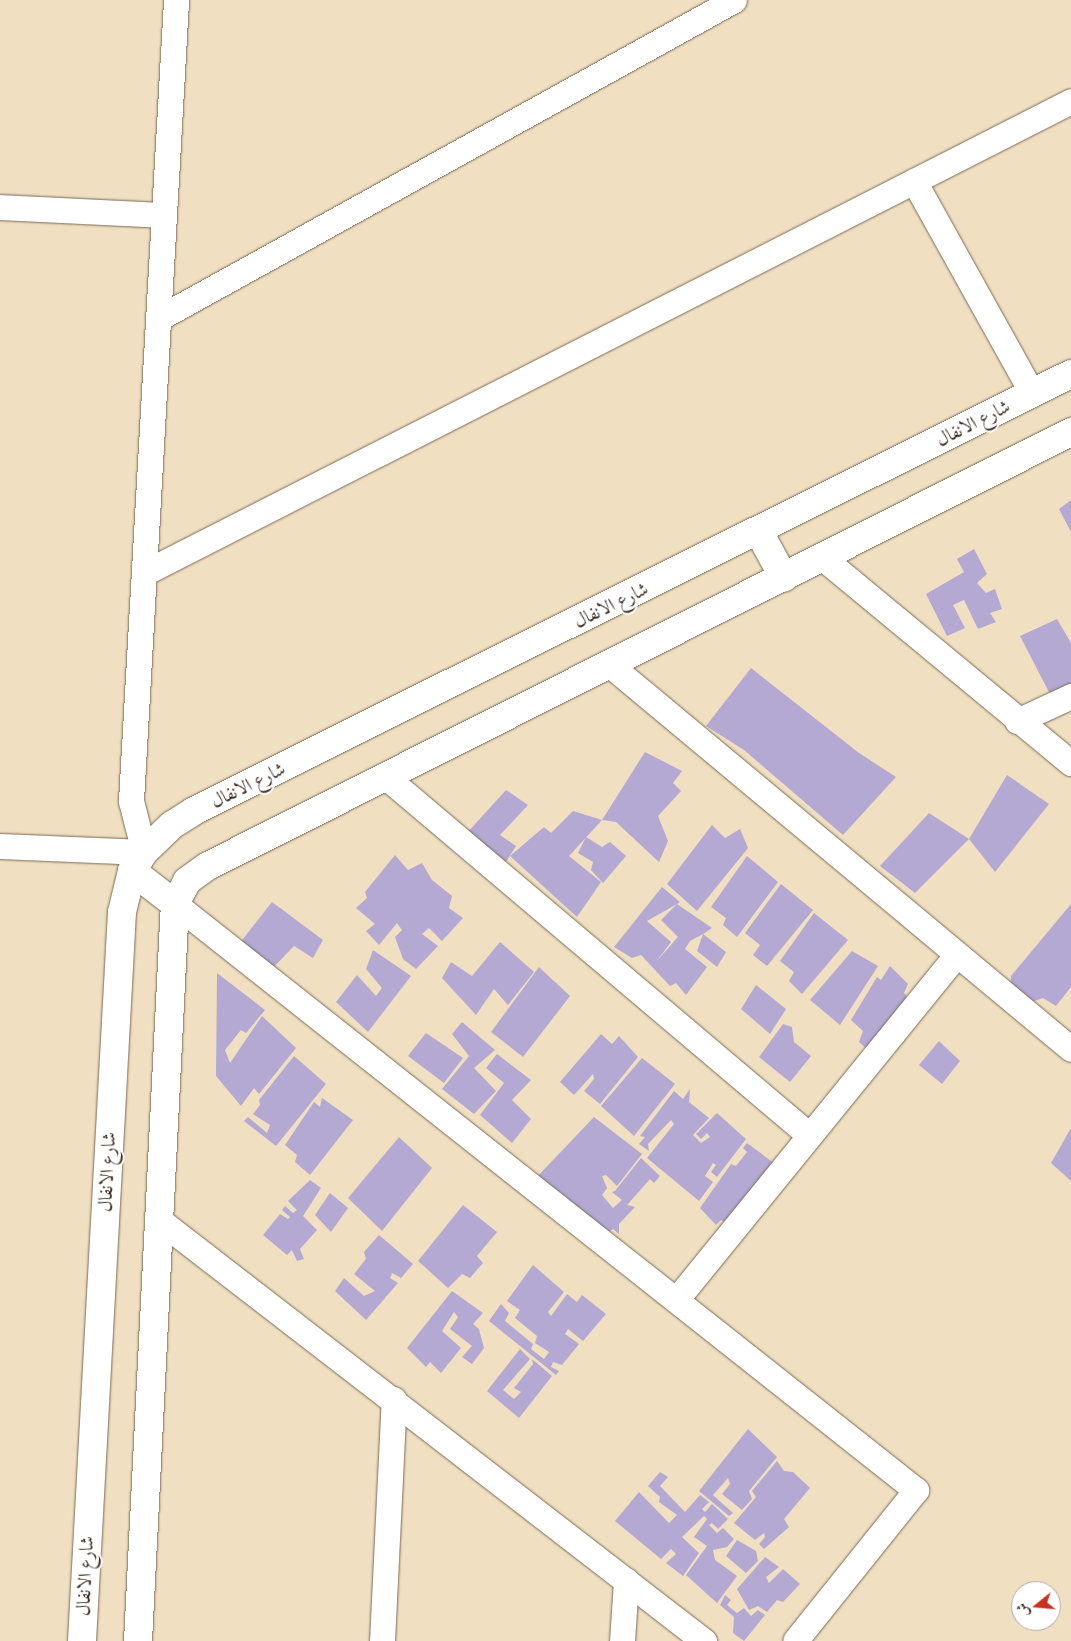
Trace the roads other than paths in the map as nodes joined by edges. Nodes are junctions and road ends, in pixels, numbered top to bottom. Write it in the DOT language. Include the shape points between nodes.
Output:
graph roads {
  1 [pos="176,0"];
  2 [pos="734,0"];
  3 [pos="1071,101"];
  4 [pos="914,181"];
  5 [pos="0,207"];
  6 [pos="164,215"];
  7 [pos="159,318"];
  8 [pos="1071,374"];
  9 [pos="1032,394"];
  10 [pos="1071,432"];
  11 [pos="759,532"];
  12 [pos="824,558"];
  13 [pos="144,574"];
  14 [pos="784,578"];
  15 [pos="610,665"];
  16 [pos="1071,696"];
  17 [pos="1017,721"];
  18 [pos="1071,763"];
  19 [pos="386,776"];
  20 [pos="0,846"];
  21 [pos="138,861"];
  22 [pos="175,904"];
  23 [pos="956,956"];
  24 [pos="1071,1049"];
  25 [pos="810,1135"];
  26 [pos="159,1220"];
  27 [pos="676,1300"];
  28 [pos="394,1399"];
  29 [pos="626,1580"];
  30 [pos="82,1641"];
  31 [pos="138,1641"];
  32 [pos="382,1641"];
  33 [pos="622,1641"];
  34 [pos="704,1641"];
  35 [pos="795,1641"];
  1 -- 6 [label="street"];
  2 -- 7 [label="street"];
  3 -- 4 [label="street"];
  4 -- 9 [label="street"];
  4 -- 13 [label="street"];
  5 -- 6 [label="street"];
  6 -- 7 [label="street"];
  7 -- 13 [label="street"];
  8 -- 9 [label="main road, شارع الانفال"];
  9 -- 11 [label="main road, شارع الانفال"];
  10 -- 12 [label="main road"];
  11 -- 14 [label="main road"];
  11 -- 21 [label="main road, شارع الانفال" via="194,811 172,825"];
  12 -- 14 [label="main road"];
  12 -- 17 [label="street"];
  13 -- 21 [label="street" via="131,801"];
  14 -- 15 [label="main road"];
  15 -- 19 [label="main road"];
  15 -- 23 [label="street"];
  16 -- 17 [label="street"];
  17 -- 18 [label="street"];
  19 -- 22 [label="main road" via="195,873"];
  19 -- 25 [label="street"];
  20 -- 21 [label="street"];
  21 -- 22 [label="main road"];
  21 -- 30 [label="main road, شارع الانفال" via="122,912"];
  22 -- 26 [label="main road"];
  22 -- 27 [label="street"];
  23 -- 24 [label="street"];
  23 -- 25 [label="street"];
  25 -- 27 [label="street"];
  26 -- 28 [label="street"];
  26 -- 31 [label="main road"];
  27 -- 35 [label="street" via="916,1490"];
  28 -- 29 [label="street"];
  28 -- 32 [label="street"];
  29 -- 33 [label="street"];
  29 -- 34 [label="street"];
}
